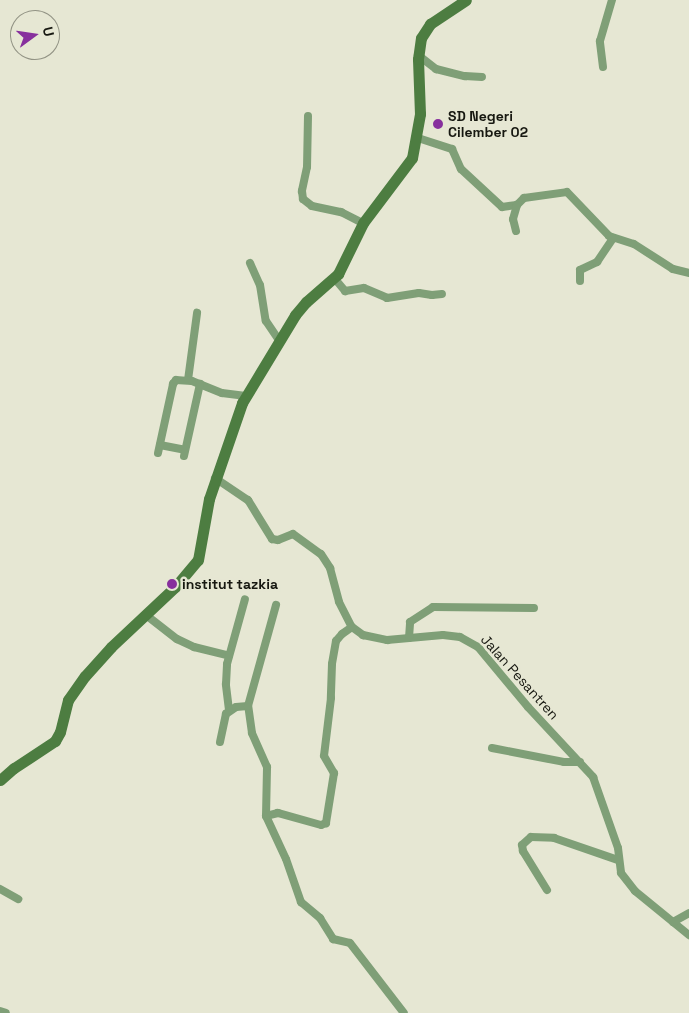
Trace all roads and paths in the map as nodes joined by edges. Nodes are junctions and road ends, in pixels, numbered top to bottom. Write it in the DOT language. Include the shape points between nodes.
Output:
graph roads {
  1 [pos="466,0"];
  2 [pos="612,0"];
  3 [pos="418,55"];
  4 [pos="603,67"];
  5 [pos="482,77"];
  6 [pos="308,116"];
  7 [pos="418,138"];
  8 [pos="517,205"];
  9 [pos="362,223"];
  10 [pos="516,231"];
  11 [pos="613,238"];
  12 [pos="250,263"];
  13 [pos="689,274"];
  14 [pos="335,279"];
  15 [pos="580,281"];
  16 [pos="442,294"];
  17 [pos="197,313"];
  18 [pos="279,340"];
  19 [pos="188,380"];
  20 [pos="200,384"];
  21 [pos="246,396"];
  22 [pos="215,478"];
  23 [pos="245,600"];
  24 [pos="276,605"];
  25 [pos="534,608"];
  26 [pos="146,615"];
  27 [pos="352,627"];
  28 [pos="409,638"];
  29 [pos="229,656"];
  30 [pos="248,706"];
  31 [pos="229,710"];
  32 [pos="220,742"];
  33 [pos="492,748"];
  34 [pos="580,762"];
  35 [pos="0,780"];
  36 [pos="266,816"];
  37 [pos="618,860"];
  38 [pos="0,889"];
  39 [pos="548,890"];
  40 [pos="18,899"];
  41 [pos="689,913"];
  42 [pos="673,922"];
  43 [pos="689,935"];
  44 [pos="0,1011"];
  45 [pos="6,1013"];
  46 [pos="404,1013"];
  1 -- 3 [label="street" via="425,29"];
  2 -- 4 [label="street" via="600,41"];
  3 -- 5 [label="street" via="436,69"];
  3 -- 7 [label="street" via="421,101"];
  6 -- 9 [label="street" via="303,199 312,206 341,212"];
  7 -- 8 [label="street" via="449,147 461,169 498,204 504,207"];
  7 -- 9 [label="street" via="410,162"];
  8 -- 10 [label="street"];
  8 -- 11 [label="street" via="524,198 567,192"];
  9 -- 14 [label="street"];
  11 -- 13 [label="street" via="634,244 673,269"];
  11 -- 15 [label="street" via="597,262 580,270"];
  12 -- 18 [label="street" via="260,285 266,321"];
  14 -- 16 [label="street" via="345,291 364,288 387,298 419,293"];
  14 -- 18 [label="street" via="300,308"];
  17 -- 19 [label="street"];
  18 -- 21 [label="street"];
  19 -- 20 [label="street"];
  19 -- 20 [label="street" via="176,380 173,384 159,448 185,453"];
  20 -- 21 [label="street" via="222,393"];
  21 -- 22 [label="street"];
  22 -- 26 [label="street" via="199,558"];
  22 -- 27 [label="street" via="248,500 272,539 293,534 322,554 330,568 338,600"];
  23 -- 29 [label="street"];
  24 -- 30 [label="street"];
  25 -- 28 [label="street" via="433,607 410,622"];
  26 -- 29 [label="street" via="177,640"];
  26 -- 35 [label="street" via="111,647 78,685 67,704 60,732 54,741"];
  27 -- 28 [label="street, Jalan Pesantren" via="375,639"];
  27 -- 36 [label="street" via="336,641 332,664 332,698 324,751 325,760 334,773 326,822 321,825 278,812"];
  28 -- 34 [label="street, Jalan Pesantren" via="443,635 460,637 474,644"];
  29 -- 31 [label="street" via="226,684"];
  30 -- 31 [label="street"];
  30 -- 36 [label="street" via="252,733 268,767"];
  31 -- 32 [label="street" via="224,718"];
  33 -- 34 [label="street" via="564,762"];
  34 -- 37 [label="street, Jalan Pesantren" via="599,790 618,848"];
  36 -- 46 [label="street" via="301,902 320,918 333,939 350,943"];
  37 -- 39 [label="street" via="554,838 532,836 522,847"];
  37 -- 42 [label="street, Jalan Pesantren" via="621,873 636,891"];
  38 -- 40 [label="street"];
  41 -- 42 [label="street"];
  42 -- 43 [label="street, Jalan Pesantren"];
  44 -- 45 [label="street"];
}
